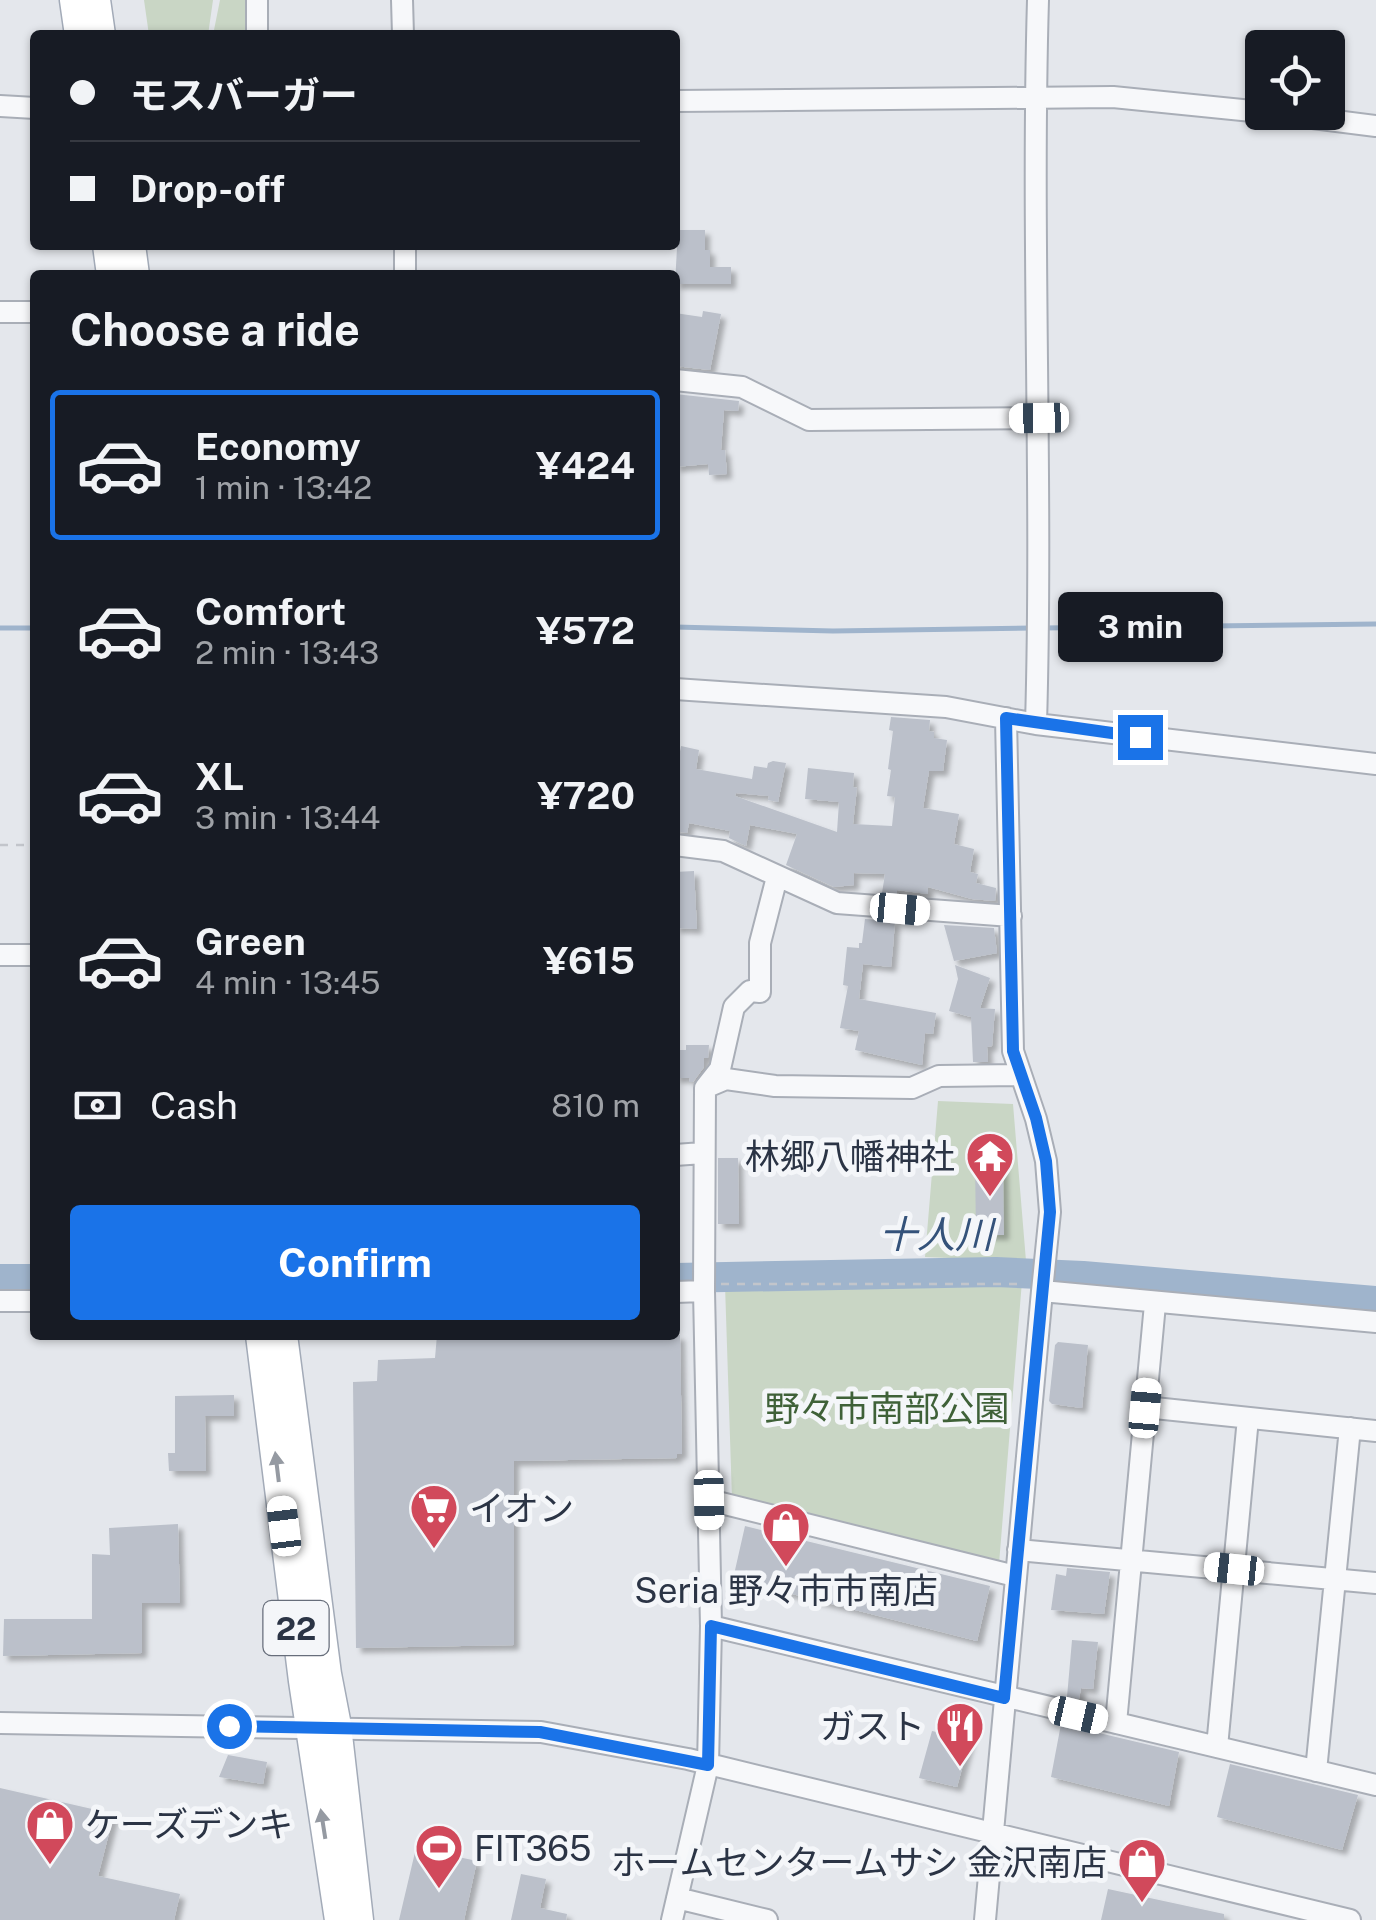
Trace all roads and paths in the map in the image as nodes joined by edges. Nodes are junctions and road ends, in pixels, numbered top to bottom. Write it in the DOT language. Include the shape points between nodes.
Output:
graph roads {
  1 [pos="74,0"];
  2 [pos="96,0"];
  3 [pos="257,0"];
  4 [pos="402,0"];
  5 [pos="1038,0"];
  6 [pos="78,30"];
  7 [pos="100,30"];
  8 [pos="258,30"];
  9 [pos="403,30"];
  10 [pos="1036,98"];
  11 [pos="680,102"];
  12 [pos="0,106"];
  13 [pos="30,108"];
  14 [pos="1245,110"];
  15 [pos="1345,122"];
  16 [pos="1376,126"];
  17 [pos="0,312"];
  18 [pos="30,312"];
  19 [pos="680,381"];
  20 [pos="1039,418"];
  21 [pos="680,689"];
  22 [pos="1006,718"];
  23 [pos="1036,724"];
  24 [pos="1376,764"];
  25 [pos="0,845"];
  26 [pos="30,845"];
  27 [pos="680,845"];
  28 [pos="777,877"];
  29 [pos="1011,916"];
  30 [pos="0,955"];
  31 [pos="30,955"];
  32 [pos="1020,1075"];
  33 [pos="705,1088"];
  34 [pos="703,1153"];
  35 [pos="680,1154"];
  36 [pos="1044,1278"];
  37 [pos="705,1280"];
  38 [pos="680,1290"];
  39 [pos="30,1301"];
  40 [pos="0,1302"];
  41 [pos="1155,1304"];
  42 [pos="1376,1322"];
  43 [pos="261,1340"];
  44 [pos="283,1340"];
  45 [pos="1145,1408"];
  46 [pos="1248,1418"];
  47 [pos="1350,1428"];
  48 [pos="1376,1431"];
  49 [pos="709,1500"];
  50 [pos="1018,1550"];
  51 [pos="1131,1558"];
  52 [pos="1234,1569"];
  53 [pos="1015,1576"];
  54 [pos="1335,1579"];
  55 [pos="1376,1583"];
  56 [pos="711,1626"];
  57 [pos="1004,1698"];
  58 [pos="0,1723"];
  59 [pos="1116,1724"];
  60 [pos="323,1727"];
  61 [pos="1217,1747"];
  62 [pos="708,1765"];
  63 [pos="1316,1770"];
  64 [pos="1376,1786"];
  65 [pos="991,1833"];
  66 [pos="677,1898"];
  67 [pos="339,1920"];
  68 [pos="359,1920"];
  69 [pos="672,1920"];
  70 [pos="767,1920"];
  71 [pos="984,1920"];
  72 [pos="1350,1920"];
  1 -- 6 [label="main road"];
  2 -- 7 [label="main road"];
  3 -- 8 [label="street"];
  4 -- 9 [label="street"];
  5 -- 10 [label="street"];
  10 -- 11 [label="street"];
  10 -- 14 [label="street" via="1113,97"];
  10 -- 20 [label="street"];
  12 -- 13 [label="street"];
  15 -- 16 [label="street"];
  17 -- 18 [label="street"];
  19 -- 20 [label="street" via="742,388 809,420"];
  20 -- 23 [label="street"];
  21 -- 22 [label="street" via="946,707"];
  22 -- 23 [label="street"];
  22 -- 29 [label="street"];
  23 -- 24 [label="street"];
  25 -- 26 [label="path"];
  27 -- 28 [label="street" via="724,851"];
  28 -- 29 [label="street" via="837,902"];
  28 -- 33 [label="street" via="760,943 760,992 734,1006 720,1070"];
  29 -- 32 [label="street" via="1013,1051"];
  30 -- 31 [label="street"];
  32 -- 33 [label="street" via="939,1076 912,1088 726,1079"];
  32 -- 36 [label="street" via="1046,1161"];
  33 -- 34 [label="street"];
  34 -- 35 [label="street"];
  34 -- 37 [label="street"];
  36 -- 37 [label="path"];
  36 -- 41 [label="street"];
  36 -- 50 [label="street"];
  37 -- 38 [label="street"];
  37 -- 49 [label="street"];
  39 -- 40 [label="street"];
  41 -- 42 [label="street"];
  41 -- 45 [label="street"];
  60 -- 43 [label="main road, 22, one-way"];
  44 -- 60 [label="main road, 22" via="327,1674"];
  45 -- 46 [label="street"];
  45 -- 51 [label="street"];
  46 -- 47 [label="street"];
  46 -- 52 [label="street"];
  47 -- 48 [label="street"];
  47 -- 54 [label="street"];
  49 -- 53 [label="street"];
  49 -- 56 [label="street"];
  50 -- 51 [label="street"];
  50 -- 53 [label="street"];
  51 -- 52 [label="street"];
  51 -- 59 [label="street"];
  52 -- 54 [label="street"];
  52 -- 61 [label="street"];
  53 -- 57 [label="street"];
  54 -- 55 [label="street"];
  54 -- 63 [label="street"];
  56 -- 57 [label="street"];
  56 -- 62 [label="street"];
  57 -- 59 [label="street"];
  57 -- 65 [label="street"];
  58 -- 60 [label="street"];
  59 -- 61 [label="street"];
  60 -- 62 [label="street" via="540,1732"];
  67 -- 60 [label="main road, 22, one-way"];
  60 -- 68 [label="main road, 22"];
  61 -- 63 [label="street"];
  62 -- 65 [label="street"];
  62 -- 66 [label="street"];
  63 -- 64 [label="street"];
  65 -- 71 [label="street"];
  65 -- 72 [label="street"];
  66 -- 69 [label="street"];
  66 -- 70 [label="street"];
}
